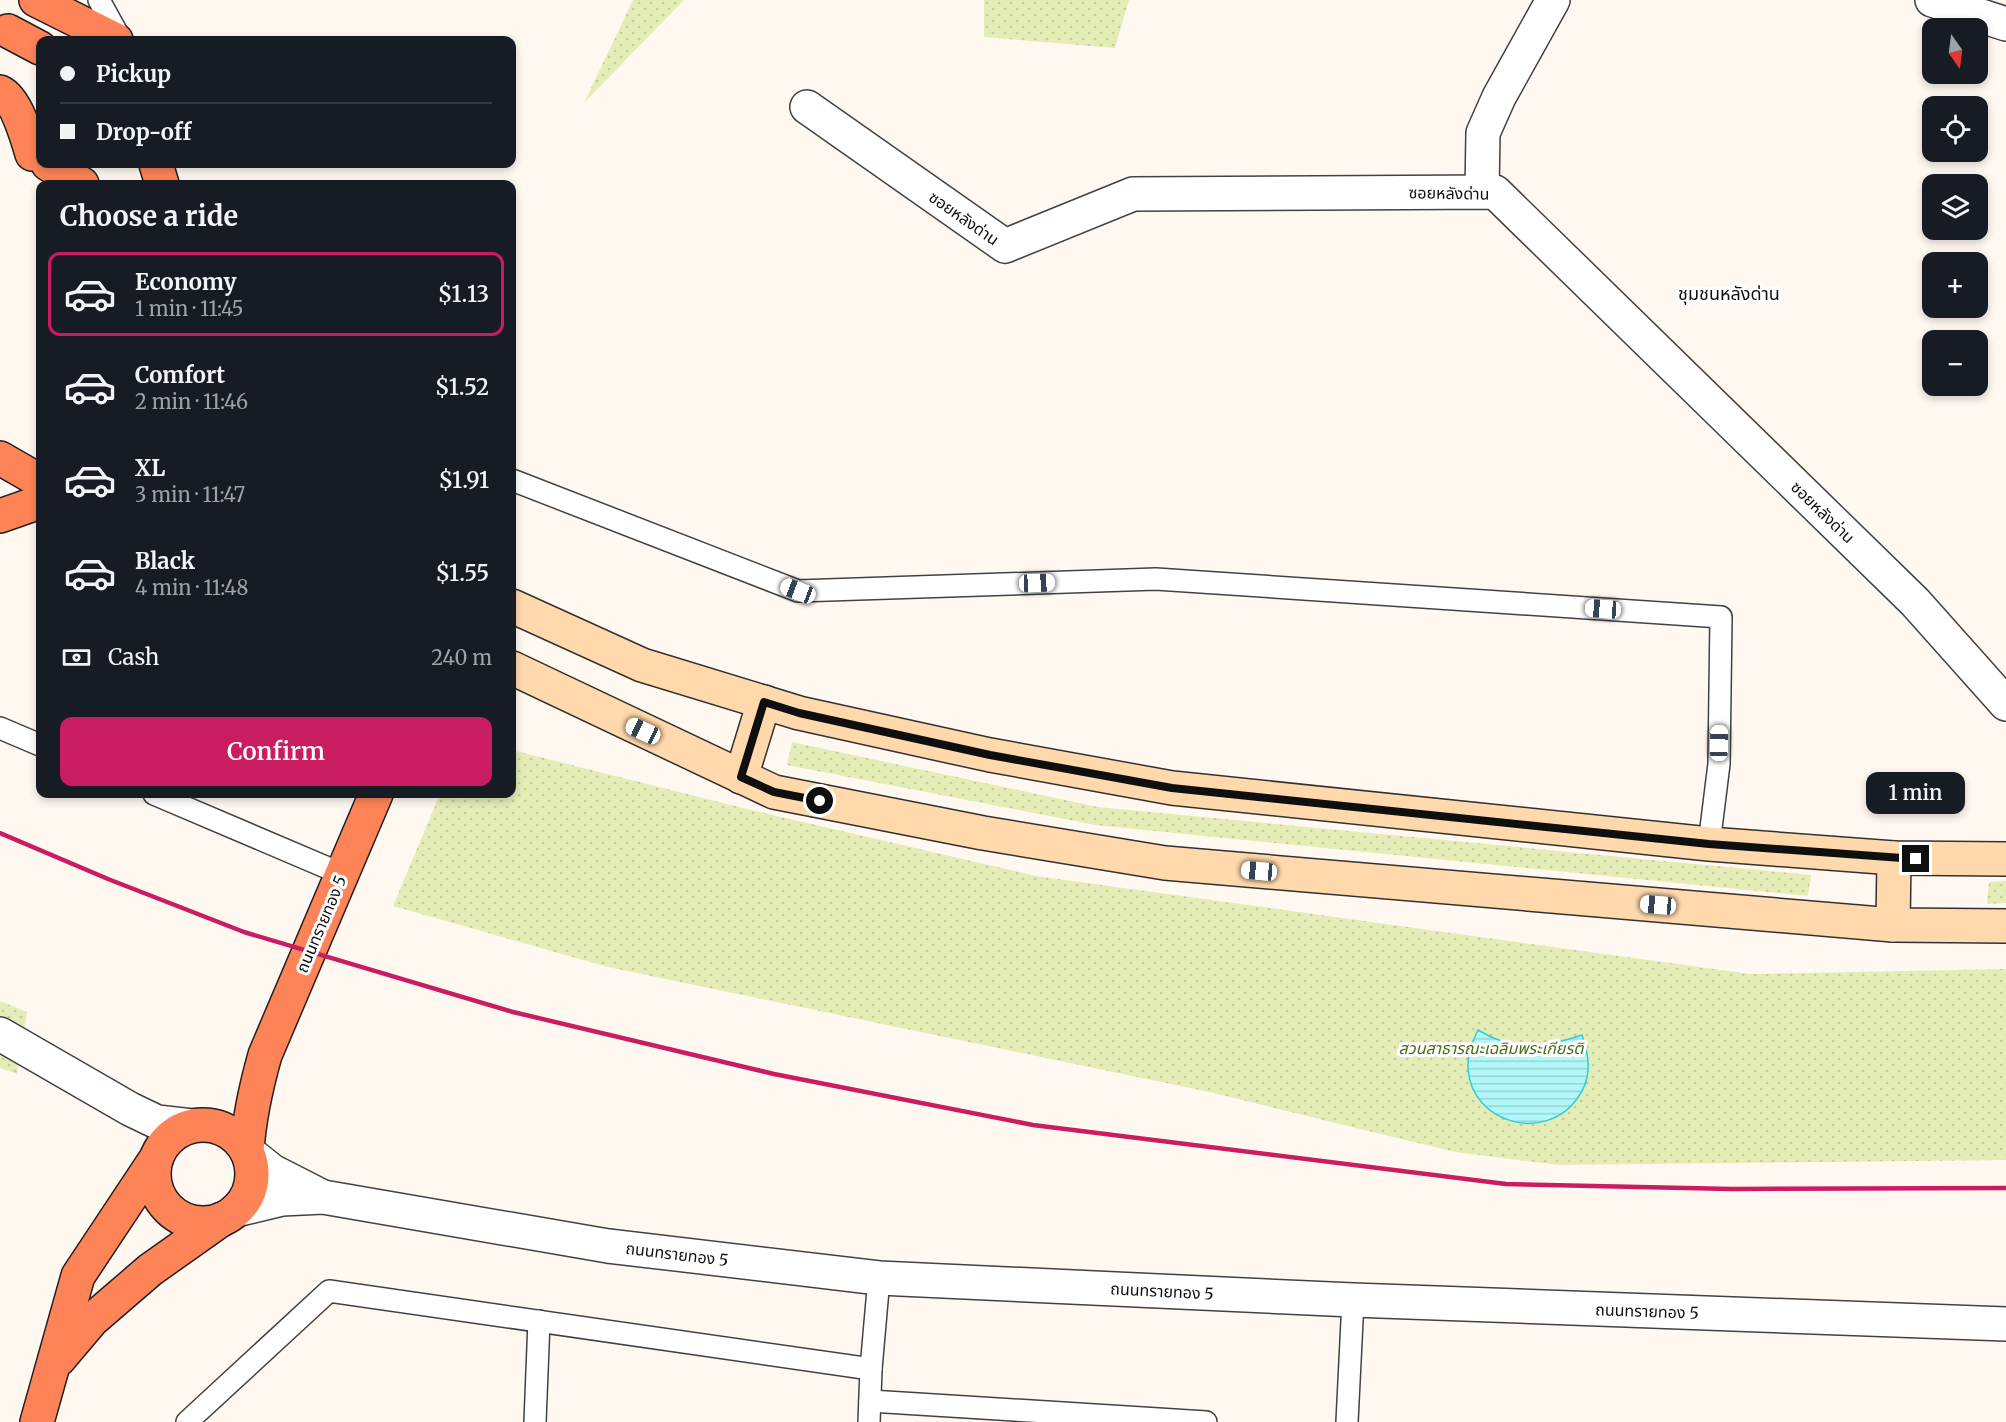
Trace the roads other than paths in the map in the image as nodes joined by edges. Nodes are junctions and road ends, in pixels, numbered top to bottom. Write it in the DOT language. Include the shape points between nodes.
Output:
graph roads {
  1 [pos="36,0"];
  2 [pos="99,0"];
  3 [pos="1552,0"];
  4 [pos="1932,0"];
  5 [pos="2006,24"];
  6 [pos="8,31"];
  7 [pos="110,36"];
  8 [pos="116,36"];
  9 [pos="36,46"];
  10 [pos="807,107"];
  11 [pos="19,131"];
  12 [pos="36,145"];
  13 [pos="63,168"];
  14 [pos="77,180"];
  15 [pos="1482,191"];
  16 [pos="0,458"];
  17 [pos="36,479"];
  18 [pos="516,482"];
  19 [pos="0,492"];
  20 [pos="36,494"];
  21 [pos="36,503"];
  22 [pos="0,516"];
  23 [pos="516,608"];
  24 [pos="516,670"];
  25 [pos="764,702"];
  26 [pos="2006,704"];
  27 [pos="0,728"];
  28 [pos="36,743"];
  29 [pos="741,777"];
  30 [pos="163,798"];
  31 [pos="374,798"];
  32 [pos="1709,844"];
  33 [pos="1894,858"];
  34 [pos="2006,859"];
  35 [pos="342,874"];
  36 [pos="1893,925"];
  37 [pos="2006,926"];
  38 [pos="0,1034"];
  39 [pos="266,1055"];
  40 [pos="130,1109"];
  41 [pos="192,1126"];
  42 [pos="247,1151"];
  43 [pos="157,1156"];
  44 [pos="323,1197"];
  45 [pos="229,1215"];
  46 [pos="879,1278"];
  47 [pos="1353,1300"];
  48 [pos="539,1321"];
  49 [pos="2006,1324"];
  50 [pos="52,1367"];
  51 [pos="871,1369"];
  52 [pos="869,1412"];
  53 [pos="37,1422"];
  54 [pos="187,1422"];
  55 [pos="535,1422"];
  56 [pos="1206,1422"];
  57 [pos="1347,1422"];
  1 -- 7 [label="highway"];
  2 -- 8 [label="lane"];
  3 -- 15 [label="street" via="1483,133"];
  4 -- 5 [label="street"];
  6 -- 9 [label="highway"];
  10 -- 15 [label="street, ซอยหลังด่าน" via="1005,246 1133,194"];
  11 -- 12 [label="highway"];
  13 -- 14 [label="highway"];
  15 -- 26 [label="street, ซอยหลังด่าน" via="1495,192 1915,602"];
  16 -- 17 [label="highway"];
  18 -- 32 [label="lane" via="798,591 1156,579 1721,617 1719,764"];
  19 -- 20 [label="highway"];
  21 -- 22 [label="highway"];
  23 -- 25 [label="main road" via="642,664"];
  24 -- 29 [label="main road"];
  25 -- 29 [label="main road"];
  25 -- 32 [label="main road" via="990,755 1172,788"];
  27 -- 28 [label="lane"];
  29 -- 36 [label="main road" via="774,792 1165,864"];
  30 -- 35 [label="lane"];
  31 -- 35 [label="highway, ถนนทรายทอง 5"];
  32 -- 33 [label="main road"];
  33 -- 34 [label="main road"];
  33 -- 36 [label="main road"];
  35 -- 39 [label="highway, ถนนทรายทอง 5"];
  36 -- 37 [label="main road"];
  38 -- 40 [label="street"];
  39 -- 41 [label="highway, ถนนทรายทอง 5" via="245,1087"];
  39 -- 42 [label="highway, ถนนทรายทอง 5" via="248,1126"];
  40 -- 41 [label="street" via="158,1122"];
  40 -- 43 [label="street"];
  41 -- 42 [label="highway" via="224,1129"];
  41 -- 43 [label="highway" via="177,1132"];
  42 -- 44 [label="street, ถนนทรายทอง 5" via="272,1171"];
  42 -- 45 [label="highway" via="252,1183 246,1198"];
  43 -- 45 [label="highway" via="156,1188 163,1203 175,1214 206,1223"];
  43 -- 50 [label="highway, ถนนทรายทอง 5" via="78,1276"];
  44 -- 45 [label="street, ถนนทรายทอง 5" via="282,1199"];
  44 -- 46 [label="street, ถนนทรายทอง 5" via="608,1246"];
  45 -- 50 [label="highway, ถนนทรายทอง 5" via="150,1270 100,1313"];
  46 -- 47 [label="street, ถนนทรายทอง 5"];
  46 -- 51 [label="lane"];
  47 -- 49 [label="street, ถนนทรายทอง 5"];
  47 -- 57 [label="lane"];
  48 -- 51 [label="lane"];
  48 -- 54 [label="lane" via="329,1291"];
  48 -- 55 [label="lane"];
  50 -- 53 [label="highway, ถนนทรายทอง 5"];
  51 -- 52 [label="lane"];
  52 -- 56 [label="lane"];
}
